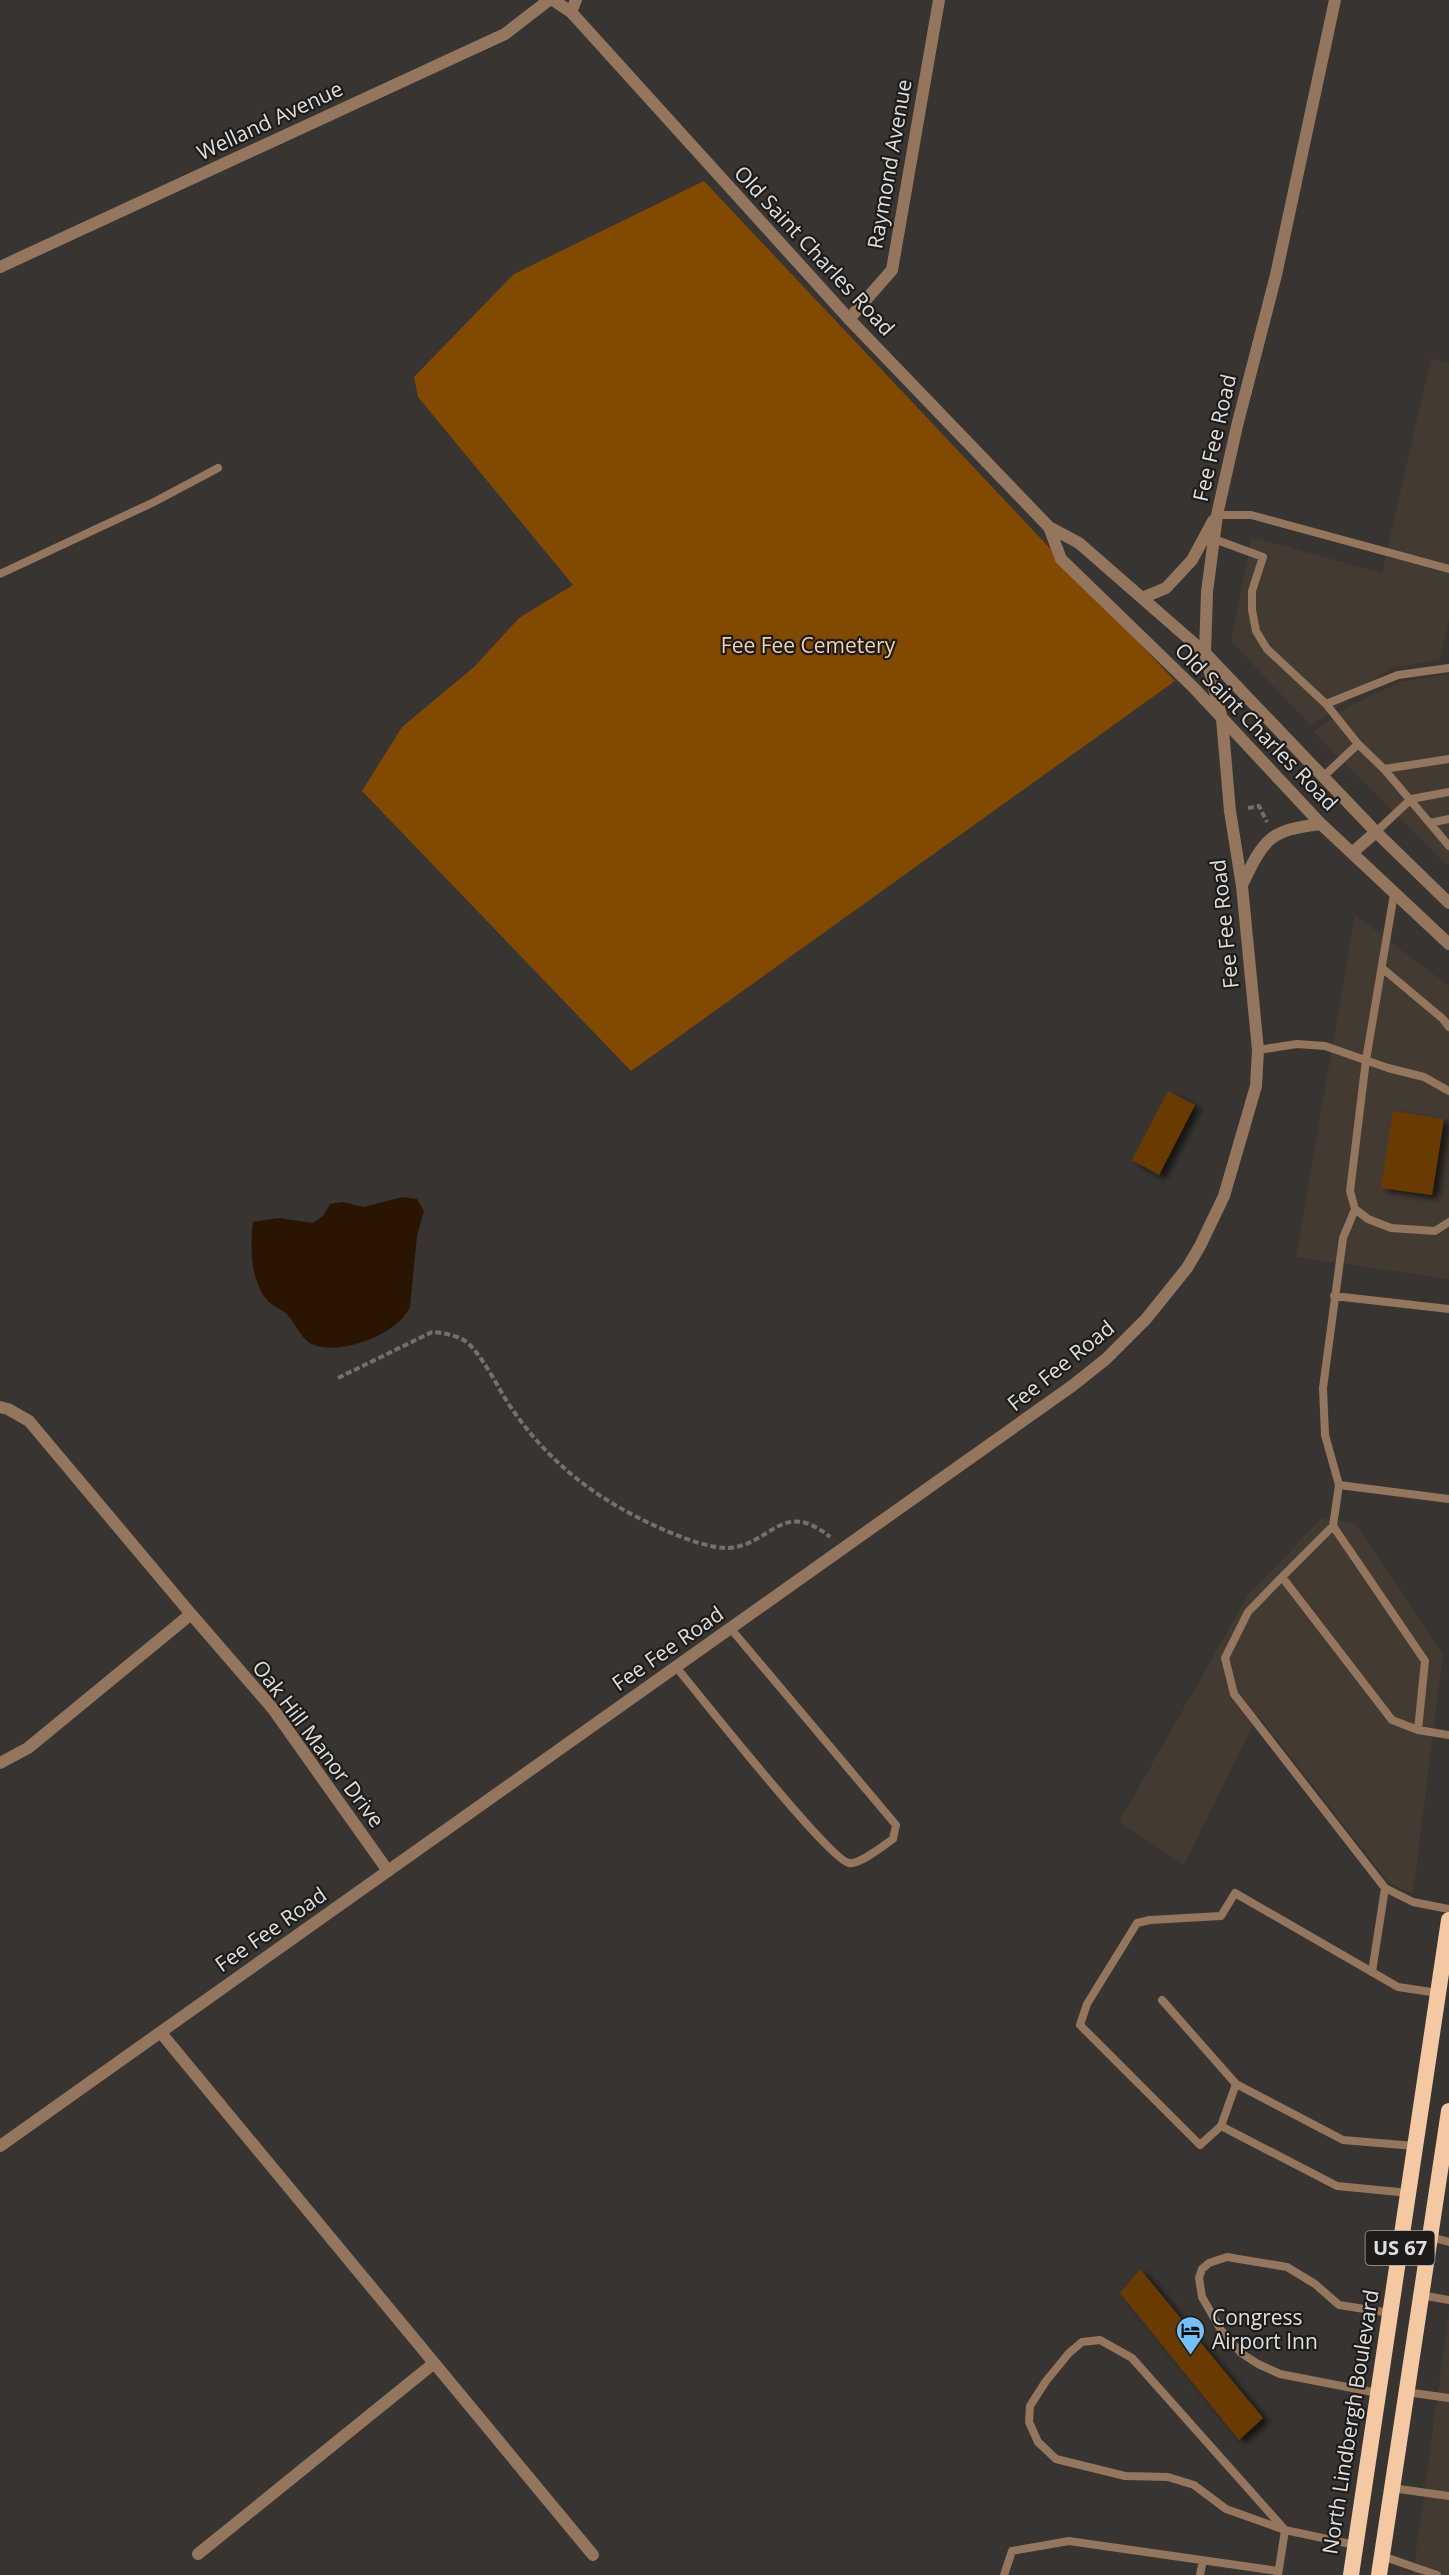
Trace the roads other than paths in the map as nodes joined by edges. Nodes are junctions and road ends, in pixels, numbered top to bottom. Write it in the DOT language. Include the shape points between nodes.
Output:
graph roads {
  1 [pos="551,0"];
  2 [pos="576,0"];
  3 [pos="939,0"];
  4 [pos="1335,0"];
  5 [pos="571,12"];
  6 [pos="0,267"];
  7 [pos="849,319"];
  8 [pos="218,468"];
  9 [pos="1217,514"];
  10 [pos="1048,527"];
  11 [pos="1214,539"];
  12 [pos="1449,569"];
  13 [pos="0,574"];
  14 [pos="1142,598"];
  15 [pos="1205,653"];
  16 [pos="1449,668"];
  17 [pos="1326,704"];
  18 [pos="1222,718"];
  19 [pos="1358,744"];
  20 [pos="1449,759"];
  21 [pos="1384,770"];
  22 [pos="1324,776"];
  23 [pos="1449,792"];
  24 [pos="1411,799"];
  25 [pos="1449,819"];
  26 [pos="1430,823"];
  27 [pos="1322,824"];
  28 [pos="1376,832"];
  29 [pos="1449,846"];
  30 [pos="1353,852"];
  31 [pos="1242,886"];
  32 [pos="1394,894"];
  33 [pos="1449,903"];
  34 [pos="1449,944"];
  35 [pos="1382,968"];
  36 [pos="1449,1027"];
  37 [pos="1258,1050"];
  38 [pos="1366,1060"];
  39 [pos="1449,1090"];
  40 [pos="1355,1209"];
  41 [pos="1449,1222"];
  42 [pos="1334,1296"];
  43 [pos="1449,1309"];
  44 [pos="0,1407"];
  45 [pos="1339,1485"];
  46 [pos="1449,1499"];
  47 [pos="1333,1526"];
  48 [pos="1282,1576"];
  49 [pos="191,1614"];
  50 [pos="731,1629"];
  51 [pos="676,1666"];
  52 [pos="1418,1730"];
  53 [pos="1449,1735"];
  54 [pos="0,1763"];
  55 [pos="388,1871"];
  56 [pos="1385,1888"];
  57 [pos="1449,1910"];
  58 [pos="1449,1920"];
  59 [pos="1372,1972"];
  60 [pos="1438,1993"];
  61 [pos="1162,2000"];
  62 [pos="161,2033"];
  63 [pos="1236,2084"];
  64 [pos="1449,2116"];
  65 [pos="1221,2126"];
  66 [pos="0,2146"];
  67 [pos="1415,2146"];
  68 [pos="1408,2193"];
  69 [pos="1430,2237"];
  70 [pos="1449,2242"];
  71 [pos="1421,2295"];
  72 [pos="1449,2300"];
  73 [pos="1390,2313"];
  74 [pos="433,2364"];
  75 [pos="1406,2392"];
  76 [pos="1378,2393"];
  77 [pos="1449,2398"];
  78 [pos="1392,2488"];
  79 [pos="1449,2496"];
  80 [pos="1285,2530"];
  81 [pos="1355,2545"];
  82 [pos="198,2554"];
  83 [pos="593,2555"];
  84 [pos="1382,2556"];
  85 [pos="1203,2560"];
  86 [pos="1278,2573"];
  87 [pos="1004,2575"];
  88 [pos="1200,2575"];
  89 [pos="1351,2575"];
  90 [pos="1379,2575"];
  91 [pos="1437,2575"];
  1 -- 5 [label="street, Old Saint Charles Road"];
  1 -- 6 [label="street, Welland Avenue" via="505,34"];
  2 -- 5 [label="street"];
  3 -- 7 [label="street, Raymond Avenue" via="892,270"];
  4 -- 9 [label="street, Fee Fee Road" via="1276,275"];
  5 -- 7 [label="street, Old Saint Charles Road"];
  7 -- 10 [label="street, Old Saint Charles Road"];
  8 -- 13 [label="lane"];
  9 -- 11 [label="street, Fee Fee Road"];
  9 -- 12 [label="lane" via="1251,515"];
  9 -- 14 [label="street" via="1192,560 1166,588"];
  10 -- 14 [label="street, Old Saint Charles Road" via="1079,543"];
  10 -- 18 [label="street, Old Saint Charles Road" via="1061,559"];
  11 -- 15 [label="street, Fee Fee Road"];
  11 -- 17 [label="lane" via="1263,556 1252,591 1257,631 1267,650"];
  14 -- 15 [label="street, Old Saint Charles Road"];
  15 -- 18 [label="street, Fee Fee Road"];
  15 -- 22 [label="street, Old Saint Charles Road"];
  16 -- 17 [label="lane" via="1398,675"];
  17 -- 19 [label="lane"];
  18 -- 27 [label="street, Old Saint Charles Road"];
  18 -- 31 [label="street, Fee Fee Road" via="1230,811"];
  19 -- 21 [label="lane"];
  19 -- 22 [label="lane"];
  20 -- 21 [label="lane"];
  21 -- 24 [label="lane"];
  22 -- 28 [label="street, Old Saint Charles Road"];
  23 -- 24 [label="lane"];
  24 -- 26 [label="lane"];
  24 -- 28 [label="lane"];
  25 -- 26 [label="lane"];
  26 -- 29 [label="lane"];
  27 -- 30 [label="street, Old Saint Charles Road"];
  27 -- 31 [label="street" via="1289,828 1266,842 1258,850"];
  28 -- 30 [label="street"];
  28 -- 33 [label="street, Old Saint Charles Road"];
  30 -- 32 [label="street, Old Saint Charles Road"];
  31 -- 37 [label="street, Fee Fee Road"];
  32 -- 34 [label="street, Old Saint Charles Road"];
  32 -- 35 [label="lane"];
  35 -- 36 [label="lane"];
  35 -- 38 [label="lane"];
  37 -- 38 [label="lane" via="1297,1044 1325,1046"];
  37 -- 50 [label="street, Fee Fee Road" via="1256,1086 1224,1196 1191,1261 1146,1319 1072,1386"];
  38 -- 39 [label="lane" via="1424,1077"];
  38 -- 40 [label="lane" via="1350,1191"];
  40 -- 41 [label="lane" via="1391,1228 1435,1231"];
  40 -- 42 [label="lane" via="1342,1238"];
  42 -- 43 [label="lane"];
  42 -- 45 [label="lane" via="1323,1388 1325,1435"];
  44 -- 49 [label="street, Oak Hill Manor Drive" via="29,1421"];
  45 -- 46 [label="lane"];
  45 -- 47 [label="lane"];
  47 -- 48 [label="lane"];
  47 -- 52 [label="lane" via="1425,1661"];
  48 -- 52 [label="lane" via="1392,1720"];
  48 -- 56 [label="lane" via="1248,1612 1225,1658 1234,1694"];
  49 -- 54 [label="street" via="28,1748"];
  49 -- 55 [label="street, Oak Hill Manor Drive" via="273,1709"];
  50 -- 51 [label="street, Fee Fee Road"];
  50 -- 51 [label="lane" via="896,1825 893,1839 857,1863 841,1858 809,1827"];
  51 -- 55 [label="street, Fee Fee Road"];
  52 -- 53 [label="lane"];
  55 -- 62 [label="street, Fee Fee Road"];
  56 -- 57 [label="lane" via="1413,1902"];
  56 -- 59 [label="lane"];
  58 -- 60 [label="highway, North Lindbergh Boulevard / US 67"];
  59 -- 60 [label="lane" via="1398,1987"];
  59 -- 65 [label="lane" via="1235,1893 1221,1916 1137,1923 1087,2004 1080,2025 1200,2145"];
  60 -- 67 [label="highway, North Lindbergh Boulevard / US 67"];
  61 -- 63 [label="lane"];
  62 -- 66 [label="street, Fee Fee Road"];
  62 -- 74 [label="street"];
  63 -- 65 [label="lane"];
  63 -- 67 [label="lane" via="1343,2140"];
  64 -- 69 [label="highway, US 67"];
  65 -- 68 [label="lane" via="1337,2186"];
  67 -- 68 [label="highway, North Lindbergh Boulevard / US 67"];
  68 -- 73 [label="highway, North Lindbergh Boulevard / US 67"];
  69 -- 70 [label="lane"];
  69 -- 71 [label="highway, US 67"];
  71 -- 72 [label="lane"];
  71 -- 75 [label="highway, US 67"];
  73 -- 76 [label="highway, North Lindbergh Boulevard / US 67"];
  73 -- 76 [label="lane" via="1339,2305 1287,2267 1227,2257 1209,2263 1199,2278 1202,2297 1241,2354 1280,2373"];
  74 -- 82 [label="street"];
  74 -- 83 [label="street"];
  75 -- 77 [label="lane"];
  75 -- 78 [label="highway, US 67"];
  76 -- 81 [label="highway, North Lindbergh Boulevard / US 67"];
  78 -- 79 [label="lane"];
  78 -- 84 [label="highway, US 67"];
  80 -- 80 [label="lane" via="1132,2358 1100,2340 1082,2343 1069,2353 1030,2406 1029,2422 1038,2442 1056,2459 1125,2476 1168,2477 1194,2484 1226,2509"];
  80 -- 81 [label="lane"];
  80 -- 86 [label="lane"];
  81 -- 89 [label="highway, North Lindbergh Boulevard / US 67"];
  84 -- 90 [label="highway, US 67"];
  84 -- 91 [label="lane"];
  85 -- 86 [label="lane"];
  85 -- 87 [label="lane" via="1068,2541 1012,2551"];
  85 -- 88 [label="lane"];
}
